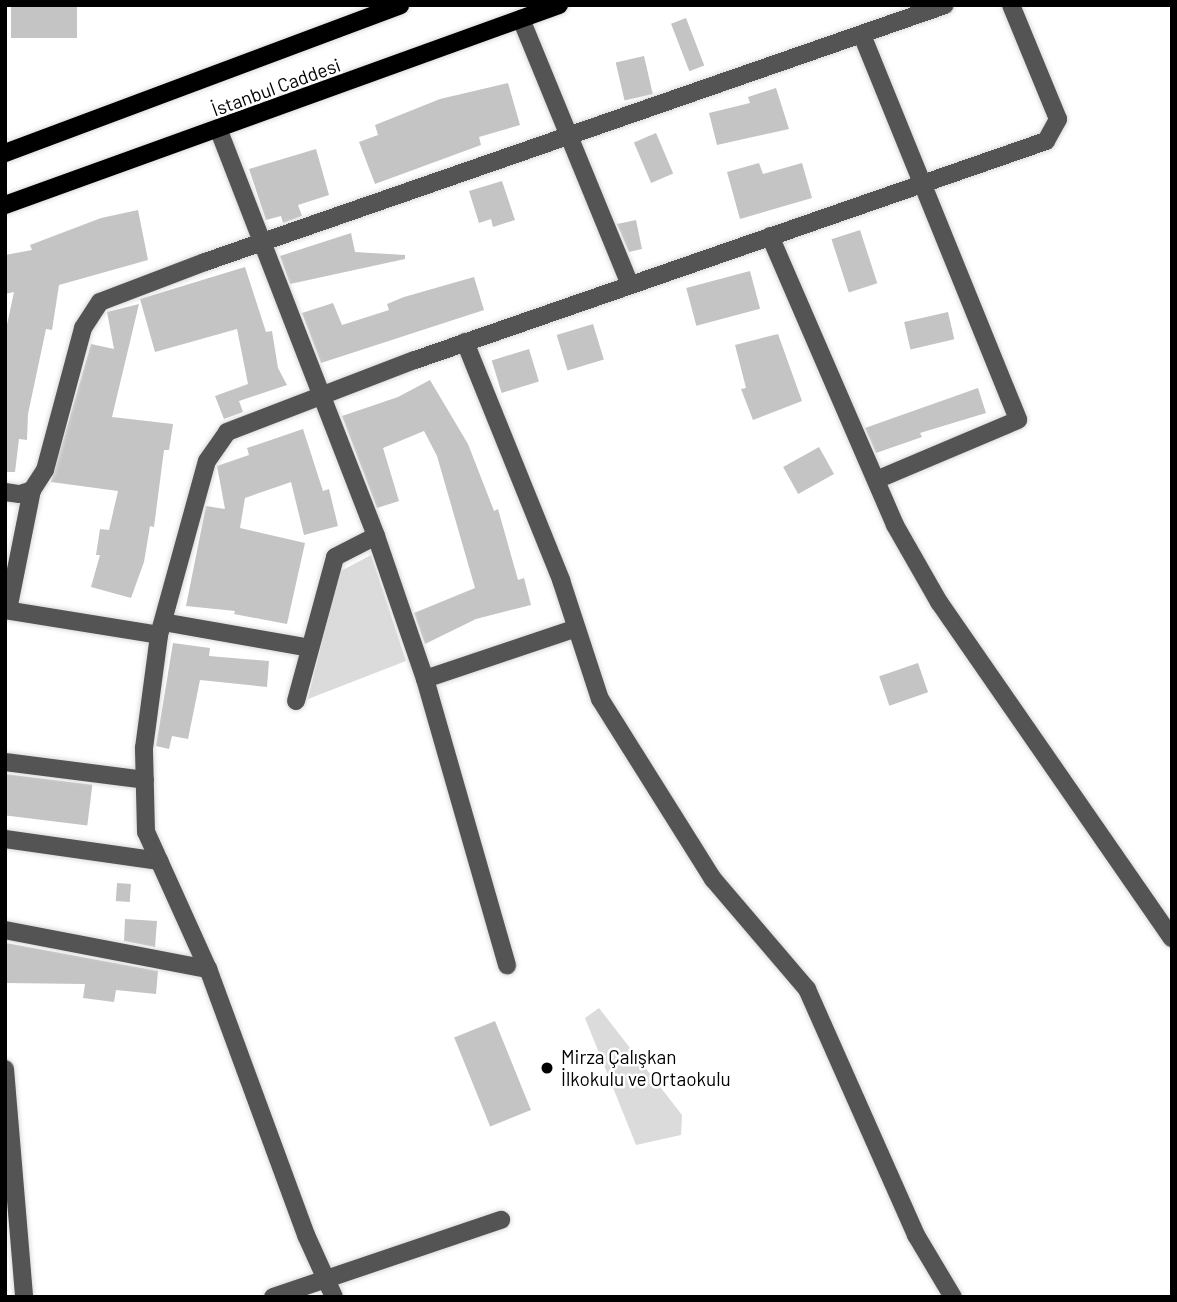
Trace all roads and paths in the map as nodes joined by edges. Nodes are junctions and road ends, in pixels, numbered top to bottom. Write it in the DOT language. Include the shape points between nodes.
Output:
graph roads {
  1 [pos="400,5"];
  2 [pos="559,5"];
  3 [pos="945,5"];
  4 [pos="1011,5"];
  5 [pos="521,19"];
  6 [pos="862,34"];
  7 [pos="219,131"];
  8 [pos="565,137"];
  9 [pos="5,153"];
  10 [pos="919,185"];
  11 [pos="5,205"];
  12 [pos="770,236"];
  13 [pos="263,244"];
  14 [pos="630,285"];
  15 [pos="465,342"];
  16 [pos="323,398"];
  17 [pos="876,480"];
  18 [pos="32,489"];
  19 [pos="5,492"];
  20 [pos="376,536"];
  21 [pos="7,610"];
  22 [pos="161,629"];
  23 [pos="574,629"];
  24 [pos="310,648"];
  25 [pos="425,679"];
  26 [pos="296,701"];
  27 [pos="5,762"];
  28 [pos="145,780"];
  29 [pos="5,839"];
  30 [pos="159,861"];
  31 [pos="5,930"];
  32 [pos="1172,938"];
  33 [pos="507,965"];
  34 [pos="208,969"];
  35 [pos="5,1069"];
  36 [pos="11,1212"];
  37 [pos="501,1220"];
  38 [pos="326,1279"];
  39 [pos="23,1297"];
  40 [pos="273,1297"];
  41 [pos="334,1297"];
  42 [pos="953,1297"];
  1 -- 9 [label="main road, İstanbul Caddesi"];
  2 -- 5 [label="main road, İstanbul Caddesi"];
  3 -- 6 [label="street"];
  4 -- 10 [label="street" via="1058,119 1046,141"];
  5 -- 7 [label="main road, İstanbul Caddesi"];
  5 -- 8 [label="street"];
  6 -- 8 [label="street"];
  6 -- 10 [label="street"];
  7 -- 11 [label="main road, İstanbul Caddesi"];
  7 -- 13 [label="street"];
  8 -- 13 [label="street"];
  8 -- 14 [label="street"];
  10 -- 12 [label="street"];
  10 -- 17 [label="street" via="1018,420"];
  12 -- 14 [label="street"];
  12 -- 17 [label="street"];
  13 -- 16 [label="street"];
  13 -- 18 [label="street" via="100,302 90,312 45,470"];
  14 -- 15 [label="street"];
  15 -- 16 [label="street"];
  15 -- 23 [label="street" via="561,580"];
  16 -- 20 [label="street"];
  16 -- 22 [label="street" via="227,432 207,461"];
  17 -- 32 [label="street" via="895,525 939,602"];
  18 -- 19 [label="street" via="20,494"];
  18 -- 21 [label="street"];
  20 -- 24 [label="street" via="335,557"];
  20 -- 25 [label="street"];
  21 -- 22 [label="street"];
  22 -- 24 [label="street"];
  22 -- 28 [label="street" via="144,748"];
  23 -- 25 [label="street"];
  23 -- 42 [label="street" via="600,699 691,846 713,879 807,989 916,1235"];
  24 -- 26 [label="street"];
  25 -- 33 [label="street"];
  27 -- 28 [label="street"];
  28 -- 30 [label="street" via="146,832"];
  29 -- 30 [label="street"];
  30 -- 34 [label="street"];
  31 -- 34 [label="street"];
  34 -- 38 [label="street"];
  35 -- 36 [label="street"];
  36 -- 39 [label="street"];
  37 -- 38 [label="street"];
  38 -- 40 [label="street"];
  38 -- 41 [label="street"];
}
